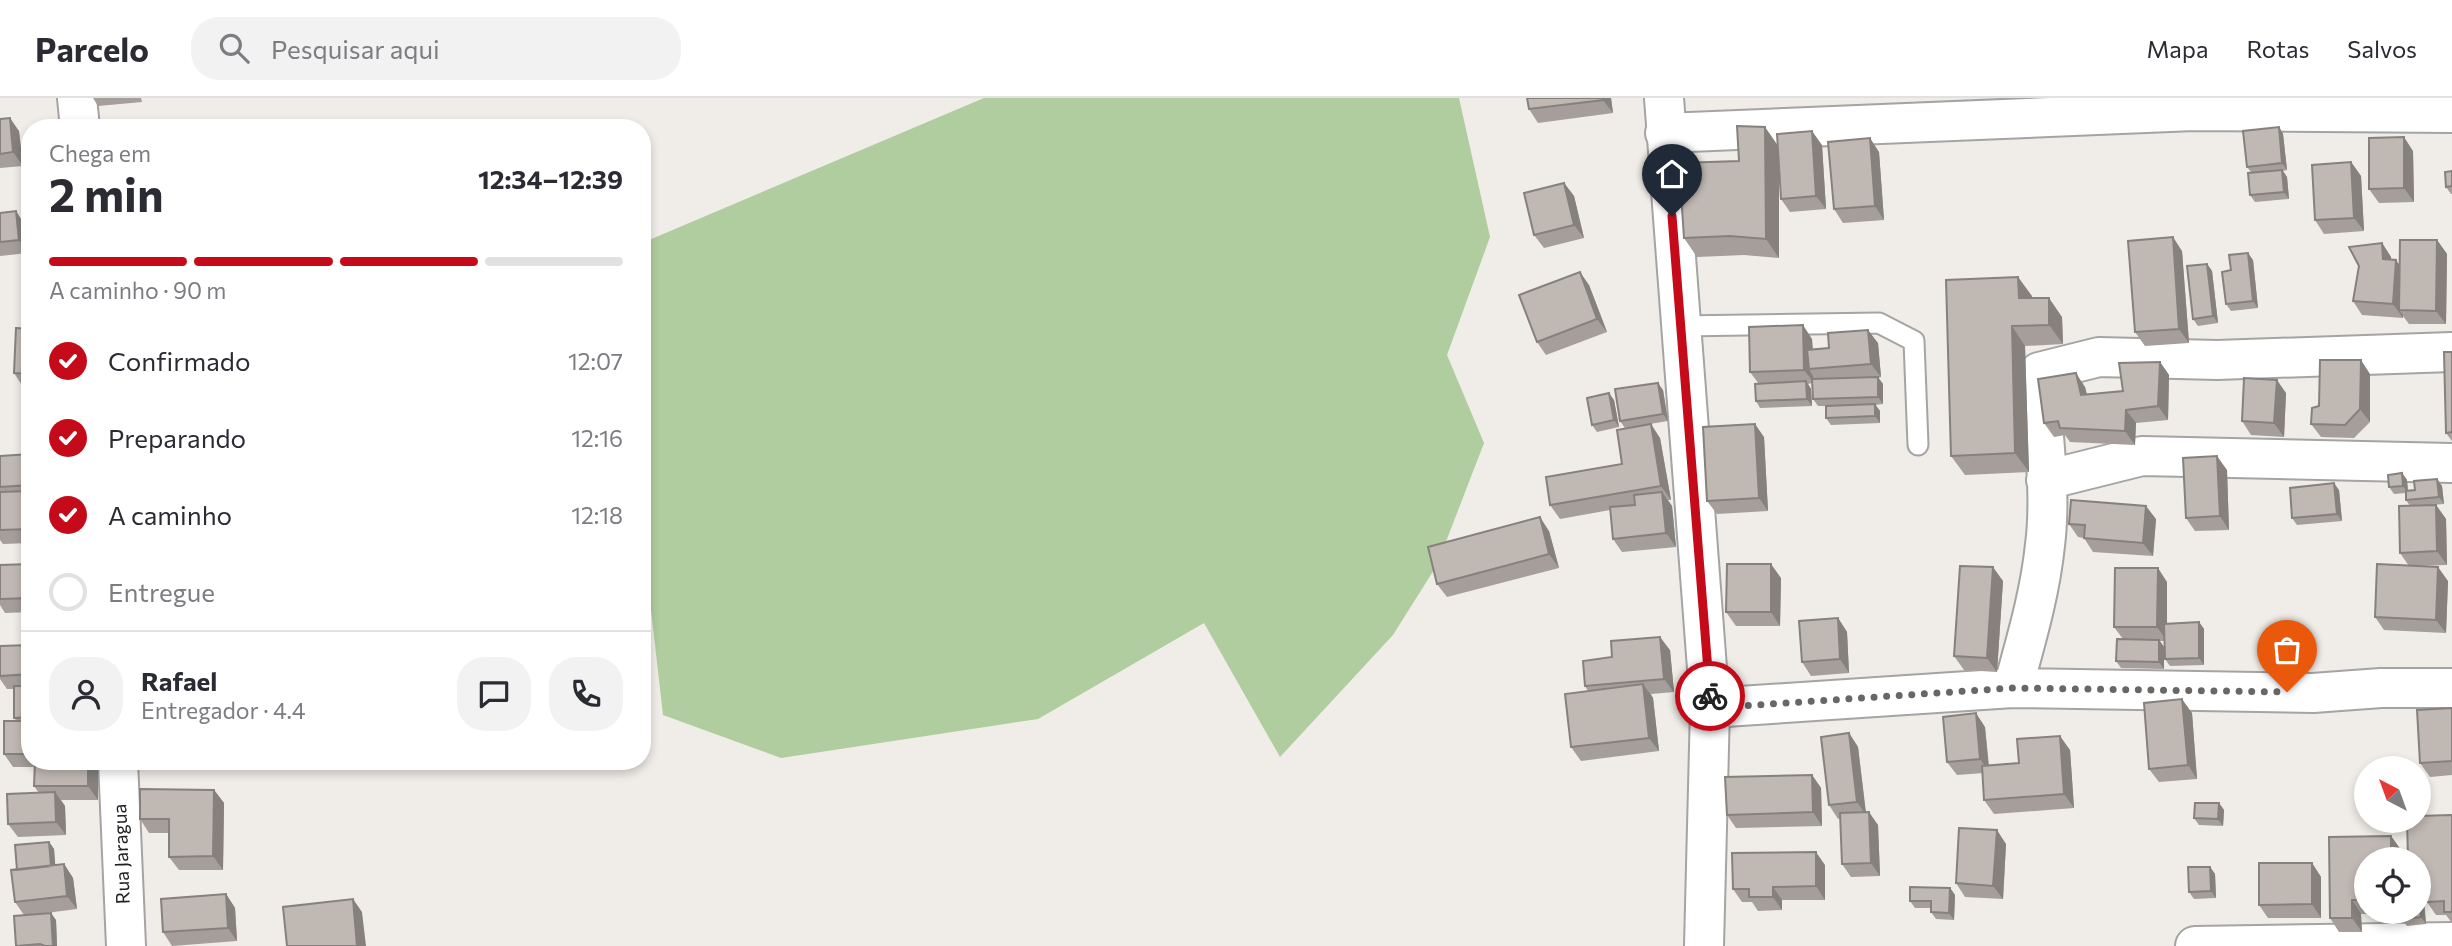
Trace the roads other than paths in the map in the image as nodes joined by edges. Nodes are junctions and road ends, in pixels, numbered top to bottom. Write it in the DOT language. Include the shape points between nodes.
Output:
graph roads {
  1 [pos="77,98"];
  2 [pos="2452,113"];
  3 [pos="1665,116"];
  4 [pos="79,119"];
  5 [pos="1680,326"];
  6 [pos="2452,352"];
  7 [pos="1918,445"];
  8 [pos="2452,463"];
  9 [pos="2046,480"];
  10 [pos="2013,688"];
  11 [pos="2452,688"];
  12 [pos="1710,708"];
  13 [pos="118,770"];
  14 [pos="2452,942"];
  15 [pos="126,946"];
  16 [pos="1704,946"];
  17 [pos="2195,946"];
  1 -- 4 [label="street"];
  2 -- 3 [label="street"];
  3 -- 5 [label="street"];
  5 -- 7 [label="lane" via="1879,323 1914,341"];
  5 -- 12 [label="street"];
  6 -- 9 [label="street" via="2217,360 2099,357 2039,372"];
  8 -- 9 [label="street" via="2142,456"];
  9 -- 10 [label="street" via="2046,542 2038,598"];
  10 -- 11 [label="street" via="2314,693"];
  10 -- 12 [label="street"];
  12 -- 16 [label="street"];
  13 -- 15 [label="street, Rua Jaragua"];
  14 -- 17 [label="street"];
}
